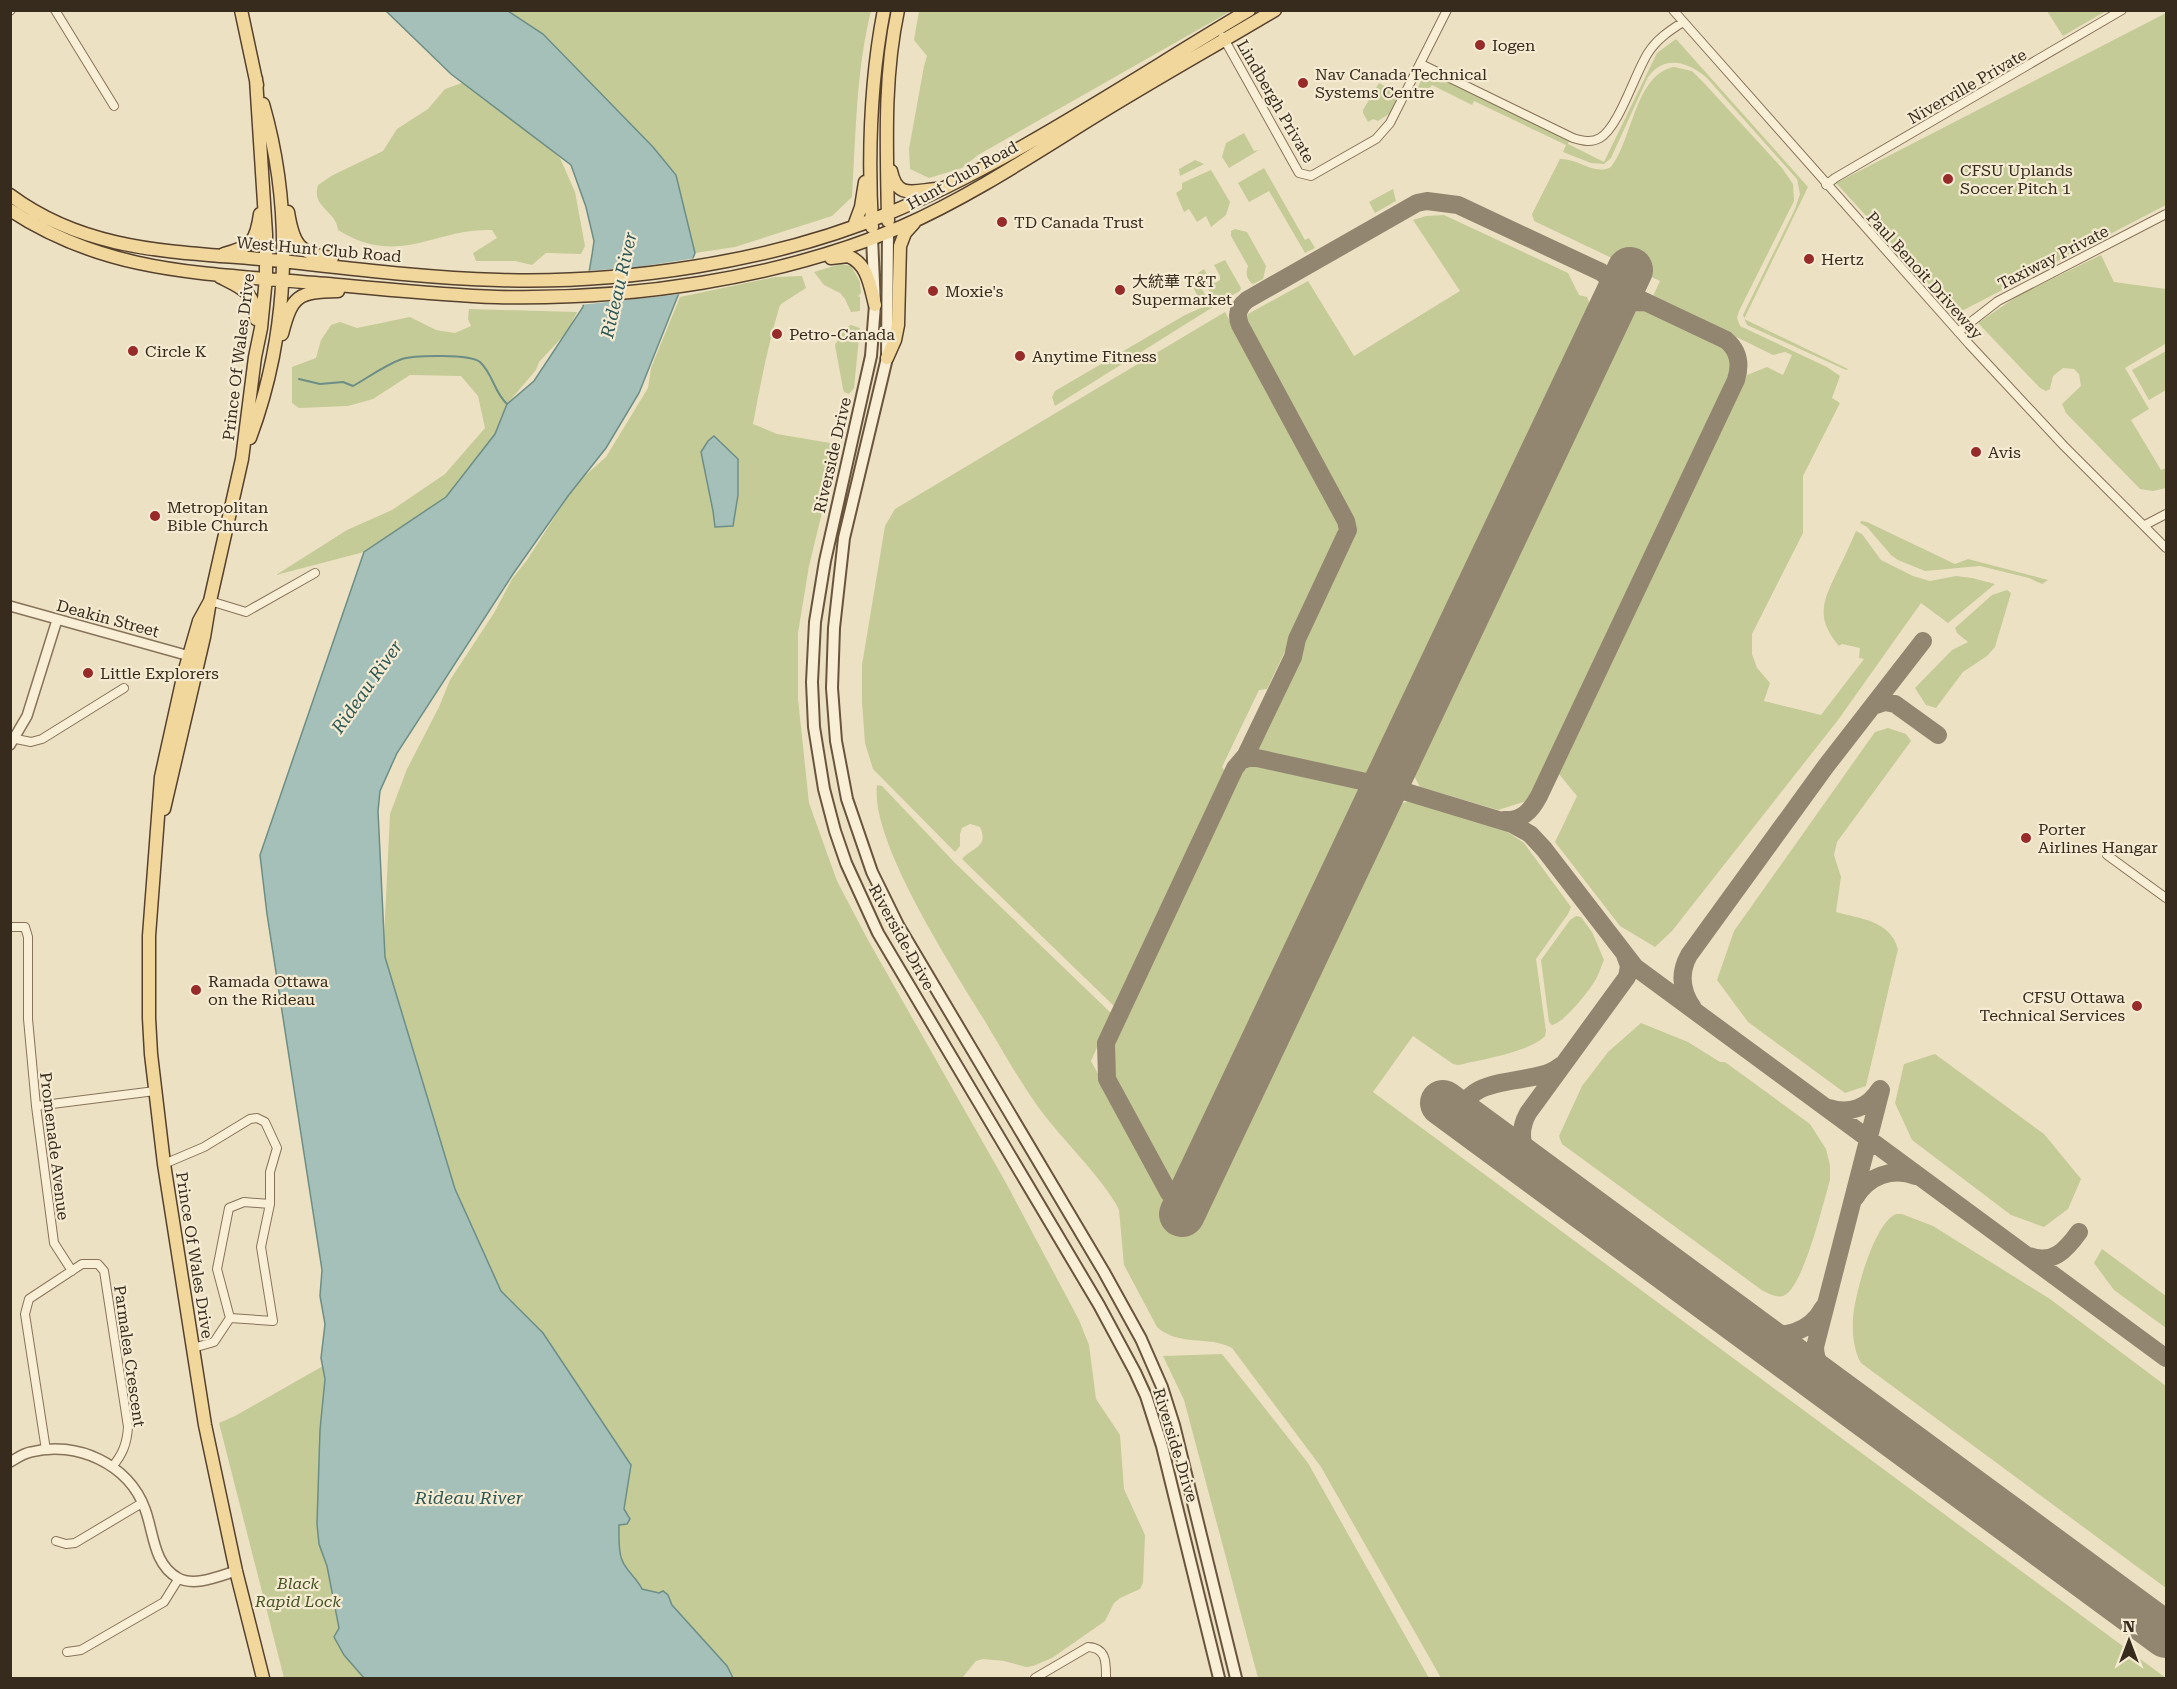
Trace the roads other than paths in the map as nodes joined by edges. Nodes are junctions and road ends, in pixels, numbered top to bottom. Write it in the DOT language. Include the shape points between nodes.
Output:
graph roads {
  1 [pos="55,10"];
  2 [pos="241,10"];
  3 [pos="884,10"];
  4 [pos="898,10"];
  5 [pos="1249,10"];
  6 [pos="1275,10"];
  7 [pos="1447,10"];
  8 [pos="1673,10"];
  9 [pos="2122,10"];
  10 [pos="1683,22"];
  11 [pos="1218,28"];
  12 [pos="1225,40"];
  13 [pos="1421,64"];
  14 [pos="256,79"];
  15 [pos="114,106"];
  16 [pos="1086,115"];
  17 [pos="888,150"];
  18 [pos="870,157"];
  19 [pos="276,158"];
  20 [pos="1826,185"];
  21 [pos="943,188"];
  22 [pos="264,192"];
  23 [pos="10,195"];
  24 [pos="10,210"];
  25 [pos="888,214"];
  26 [pos="2166,214"];
  27 [pos="919,218"];
  28 [pos="872,220"];
  29 [pos="854,226"];
  30 [pos="888,232"];
  31 [pos="872,237"];
  32 [pos="218,256"];
  33 [pos="266,260"];
  34 [pos="800,260"];
  35 [pos="282,261"];
  36 [pos="637,274"];
  37 [pos="216,275"];
  38 [pos="266,278"];
  39 [pos="455,278"];
  40 [pos="281,279"];
  41 [pos="394,290"];
  42 [pos="634,291"];
  43 [pos="875,304"];
  44 [pos="1958,332"];
  45 [pos="255,357"];
  46 [pos="887,358"];
  47 [pos="271,363"];
  48 [pos="253,371"];
  49 [pos="267,383"];
  50 [pos="861,405"];
  51 [pos="876,408"];
  52 [pos="242,459"];
  53 [pos="2166,514"];
  54 [pos="2145,525"];
  55 [pos="2166,548"];
  56 [pos="315,573"];
  57 [pos="210,601"];
  58 [pos="10,606"];
  59 [pos="57,620"];
  60 [pos="194,657"];
  61 [pos="124,688"];
  62 [pos="13,742"];
  63 [pos="2107,855"];
  64 [pos="2166,898"];
  65 [pos="10,927"];
  66 [pos="155,1091"];
  67 [pos="36,1106"];
  68 [pos="164,1164"];
  69 [pos="270,1204"];
  70 [pos="72,1270"];
  71 [pos="230,1318"];
  72 [pos="193,1348"];
  73 [pos="46,1450"];
  74 [pos="10,1462"];
  75 [pos="112,1467"];
  76 [pos="142,1503"];
  77 [pos="56,1542"];
  78 [pos="236,1570"];
  79 [pos="179,1578"];
  80 [pos="67,1652"];
  81 [pos="263,1678"];
  82 [pos="1035,1678"];
  83 [pos="1106,1678"];
  84 [pos="1219,1678"];
  85 [pos="1236,1678"];
  1 -- 15 [label="street"];
  2 -- 14 [label="main road, Prince Of Wales Drive"];
  3 -- 18 [label="main road, Riverside Drive" via="874,70"];
  4 -- 17 [label="main road, Riverside Drive" via="887,96"];
  5 -- 11 [label="main road, Hunt Club Road"];
  6 -- 12 [label="main road, Hunt Club Road"];
  7 -- 13 [label="street, Lindbergh Private"];
  8 -- 10 [label="street, Paul Benoit Driveway"];
  9 -- 20 [label="street, Niverville Private"];
  10 -- 13 [label="street" via="1660,38 1648,53 1610,129 1587,142"];
  10 -- 20 [label="street, Paul Benoit Driveway"];
  11 -- 12 [label="street, Lindbergh Private"];
  11 -- 16 [label="main road, Hunt Club Road"];
  12 -- 13 [label="street, Lindbergh Private" via="1295,166 1308,176 1325,170 1382,134"];
  12 -- 16 [label="main road, Hunt Club Road"];
  14 -- 19 [label="main road, Prince Of Wales Drive"];
  14 -- 22 [label="main road, Prince Of Wales Drive"];
  16 -- 21 [label="main road, Hunt Club Road"];
  16 -- 27 [label="main road, Hunt Club Road" via="1012,168"];
  17 -- 21 [label="main road" via="898,188"];
  17 -- 25 [label="main road, Riverside Drive"];
  18 -- 28 [label="main road, Riverside Drive"];
  18 -- 29 [label="main road"];
  19 -- 35 [label="main road, Prince Of Wales Drive"];
  19 -- 39 [label="main road" via="291,232 301,249 317,256"];
  20 -- 44 [label="street, Paul Benoit Driveway"];
  21 -- 25 [label="main road, Hunt Club Road"];
  22 -- 32 [label="main road" via="255,237 245,247"];
  22 -- 33 [label="main road, Prince Of Wales Drive"];
  23 -- 32 [label="main road, West Hunt Club Road" via="52,220 102,239 153,250"];
  24 -- 37 [label="main road, West Hunt Club Road" via="44,231 111,257"];
  25 -- 28 [label="main road, Hunt Club Road"];
  25 -- 30 [label="main road, Riverside Drive"];
  26 -- 44 [label="street, Taxiway Private" via="1998,301"];
  27 -- 30 [label="main road, Hunt Club Road"];
  27 -- 46 [label="main road" via="905,233 900,246 898,325"];
  28 -- 29 [label="main road, Hunt Club Road"];
  28 -- 31 [label="main road, Riverside Drive"];
  29 -- 36 [label="main road, Hunt Club Road" via="755,254"];
  30 -- 31 [label="main road, Hunt Club Road"];
  30 -- 46 [label="main road, Riverside Drive"];
  31 -- 34 [label="main road, Hunt Club Road"];
  31 -- 43 [label="main road, Riverside Drive"];
  32 -- 33 [label="main road, West Hunt Club Road"];
  33 -- 35 [label="main road, West Hunt Club Road"];
  33 -- 38 [label="main road, Prince Of Wales Drive"];
  34 -- 42 [label="main road, Hunt Club Road" via="700,282"];
  34 -- 43 [label="main road" via="853,258 867,274"];
  35 -- 39 [label="main road, West Hunt Club Road"];
  35 -- 40 [label="main road, Prince Of Wales Drive"];
  36 -- 39 [label="main road, West Hunt Club Road" via="571,280"];
  37 -- 38 [label="main road, West Hunt Club Road"];
  37 -- 45 [label="main road" via="254,301"];
  38 -- 40 [label="main road, West Hunt Club Road"];
  38 -- 45 [label="main road, Prince Of Wales Drive"];
  40 -- 41 [label="main road, West Hunt Club Road"];
  40 -- 47 [label="main road, Prince Of Wales Drive"];
  41 -- 42 [label="main road, West Hunt Club Road" via="512,297"];
  41 -- 47 [label="main road" via="306,293 291,306"];
  43 -- 50 [label="main road, Riverside Drive" via="871,356"];
  44 -- 54 [label="street, Paul Benoit Driveway" via="2064,446"];
  45 -- 48 [label="main road, Prince Of Wales Drive"];
  46 -- 51 [label="main road, Riverside Drive"];
  47 -- 49 [label="main road, Prince Of Wales Drive"];
  48 -- 49 [label="main road" via="262,374"];
  48 -- 52 [label="main road, Prince Of Wales Drive"];
  49 -- 52 [label="main road, Prince Of Wales Drive"];
  50 -- 51 [label="main road"];
  50 -- 84 [label="main road, Riverside Drive" via="825,561 814,637 814,727 830,815 846,863 878,933 1099,1305 1146,1396"];
  51 -- 85 [label="main road, Riverside Drive" via="844,538 833,648 832,688 839,760 853,818 872,872 898,925 1141,1339 1174,1425"];
  52 -- 57 [label="main road, Prince Of Wales Drive"];
  53 -- 54 [label="street"];
  54 -- 55 [label="street, Paul Benoit Driveway"];
  56 -- 57 [label="street" via="246,612"];
  57 -- 60 [label="main road, Prince Of Wales Drive"];
  58 -- 59 [label="street, Deakin Street"];
  59 -- 60 [label="street, Deakin Street"];
  59 -- 62 [label="street" via="34,696"];
  60 -- 66 [label="main road, Prince Of Wales Drive" via="172,779 157,830 151,889 148,977"];
  61 -- 62 [label="street" via="42,739"];
  63 -- 64 [label="street"];
  65 -- 67 [label="street, Promenade Avenue" via="25,927 28,937 28,1019"];
  66 -- 67 [label="street"];
  66 -- 68 [label="main road, Prince Of Wales Drive"];
  67 -- 70 [label="street, Promenade Avenue" via="54,1243"];
  68 -- 69 [label="street" via="204,1147 243,1122 261,1119 277,1148 269,1178"];
  68 -- 72 [label="main road, Prince Of Wales Drive"];
  69 -- 71 [label="street" via="240,1202 228,1210 217,1269"];
  69 -- 71 [label="street" via="261,1247 273,1321"];
  70 -- 73 [label="street, Parmalea Crescent" via="29,1299 25,1314"];
  70 -- 75 [label="street, Parmalea Crescent" via="82,1264 98,1264 104,1271 128,1427 121,1457"];
  71 -- 72 [label="street" via="214,1342"];
  72 -- 78 [label="main road, Prince Of Wales Drive" via="206,1434"];
  73 -- 74 [label="street" via="30,1452"];
  73 -- 75 [label="street" via="78,1451"];
  75 -- 76 [label="street"];
  76 -- 77 [label="street" via="75,1543"];
  76 -- 79 [label="street" via="158,1555 166,1569"];
  78 -- 79 [label="street" via="206,1580"];
  78 -- 81 [label="main road, Prince Of Wales Drive"];
  79 -- 80 [label="street" via="164,1602 81,1650"];
  82 -- 83 [label="street" via="1088,1647 1101,1651"];
}
